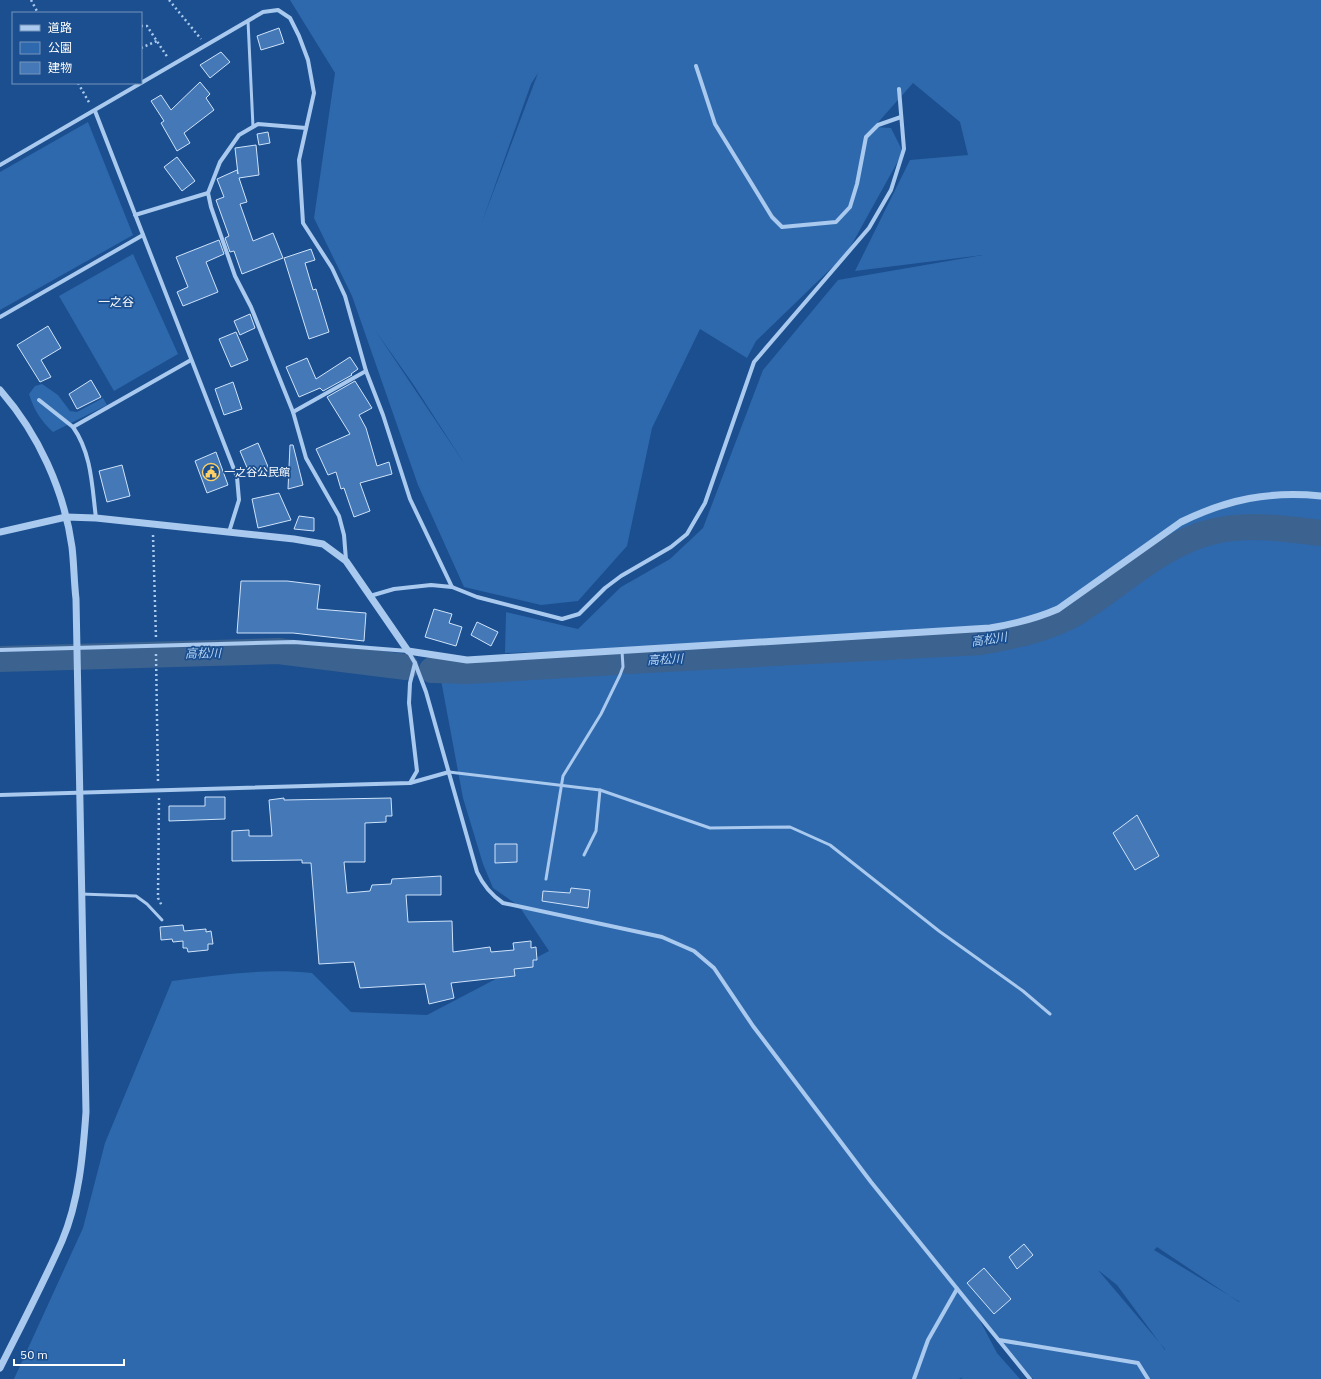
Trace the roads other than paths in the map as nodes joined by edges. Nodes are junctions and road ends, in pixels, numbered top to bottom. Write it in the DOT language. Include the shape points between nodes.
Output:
graph roads {
  1 [pos="248,21"];
  2 [pos="696,66"];
  3 [pos="142,83"];
  4 [pos="140,84"];
  5 [pos="899,89"];
  6 [pos="94,111"];
  7 [pos="901,117"];
  8 [pos="253,127"];
  9 [pos="306,128"];
  10 [pos="0,165"];
  11 [pos="208,193"];
  12 [pos="135,216"];
  13 [pos="143,235"];
  14 [pos="0,317"];
  15 [pos="191,360"];
  16 [pos="366,371"];
  17 [pos="0,390"];
  18 [pos="39,400"];
  19 [pos="293,412"];
  20 [pos="73,428"];
  21 [pos="1321,496"];
  22 [pos="66,517"];
  23 [pos="96,518"];
  24 [pos="0,532"];
  25 [pos="229,532"];
  26 [pos="346,561"];
  27 [pos="452,587"];
  28 [pos="370,596"];
  29 [pos="0,650"];
  30 [pos="77,650"];
  31 [pos="408,651"];
  32 [pos="622,651"];
  33 [pos="415,663"];
  34 [pos="449,772"];
  35 [pos="410,783"];
  36 [pos="563,785"];
  37 [pos="600,790"];
  38 [pos="80,794"];
  39 [pos="0,795"];
  40 [pos="584,855"];
  41 [pos="546,879"];
  42 [pos="81,894"];
  43 [pos="162,920"];
  44 [pos="1050,1014"];
  45 [pos="957,1289"];
  46 [pos="998,1340"];
  47 [pos="0,1368"];
  48 [pos="914,1379"];
  49 [pos="1030,1379"];
  50 [pos="1148,1379"];
  1 -- 3 [label="street"];
  1 -- 8 [label="lane"];
  1 -- 9 [label="street" via="262,12 278,10 290,18 308,60 314,93"];
  2 -- 7 [label="street" via="715,124 772,217 782,228 836,222 850,207 866,137 878,125"];
  4 -- 6 [label="street"];
  5 -- 7 [label="street"];
  6 -- 10 [label="street"];
  6 -- 12 [label="street"];
  7 -- 27 [label="street" via="904,149 891,190 869,228 754,362 705,503 687,534 671,547 621,576 579,614 562,619 477,597"];
  8 -- 9 [label="street" via="258,124"];
  8 -- 11 [label="street" via="239,135 220,162"];
  9 -- 16 [label="street" via="299,160 303,223 332,268 345,296"];
  11 -- 12 [label="street"];
  11 -- 19 [label="street" via="235,276 251,307"];
  12 -- 13 [label="street"];
  13 -- 14 [label="street"];
  13 -- 15 [label="street"];
  15 -- 20 [label="street"];
  15 -- 25 [label="street" via="237,477 239,500"];
  16 -- 19 [label="street"];
  16 -- 27 [label="street" via="410,499"];
  17 -- 22 [label="street" via="16,409 36,442 55,482"];
  18 -- 20 [label="street"];
  19 -- 26 [label="street" via="306,458 339,516 344,535"];
  20 -- 23 [label="street" via="82,440 90,466"];
  21 -- 32 [label="street" via="1273,494 1253,497 1199,513 1181,522 1058,609 1017,624 990,628"];
  22 -- 23 [label="street"];
  22 -- 24 [label="street"];
  22 -- 30 [label="street" via="72,547"];
  23 -- 25 [label="street"];
  25 -- 26 [label="street" via="323,544"];
  26 -- 28 [label="street"];
  27 -- 28 [label="street" via="431,584 394,589"];
  28 -- 31 [label="street"];
  29 -- 30 [label="street"];
  30 -- 31 [label="street" via="294,642"];
  30 -- 38 [label="street"];
  31 -- 32 [label="street" via="467,660"];
  31 -- 33 [label="street"];
  32 -- 36 [label="lane" via="623,667 620,675 601,714 563,776"];
  33 -- 34 [label="street"];
  33 -- 35 [label="street" via="409,703 417,771"];
  34 -- 35 [label="street"];
  34 -- 36 [label="lane"];
  34 -- 45 [label="street" via="477,872 493,896 503,903 662,937 694,951 714,968 753,1026 871,1182"];
  35 -- 38 [label="street"];
  36 -- 37 [label="lane"];
  36 -- 41 [label="lane"];
  37 -- 40 [label="lane" via="596,831"];
  37 -- 44 [label="lane" via="710,828 790,827 830,845 939,932 1023,991"];
  38 -- 39 [label="street"];
  38 -- 42 [label="street"];
  42 -- 43 [label="lane" via="136,896"];
  42 -- 47 [label="street" via="86,1112 83,1157 74,1203 62,1240"];
  45 -- 46 [label="street"];
  45 -- 48 [label="street" via="928,1340"];
  46 -- 49 [label="street"];
  46 -- 50 [label="street" via="1138,1363"];
}
